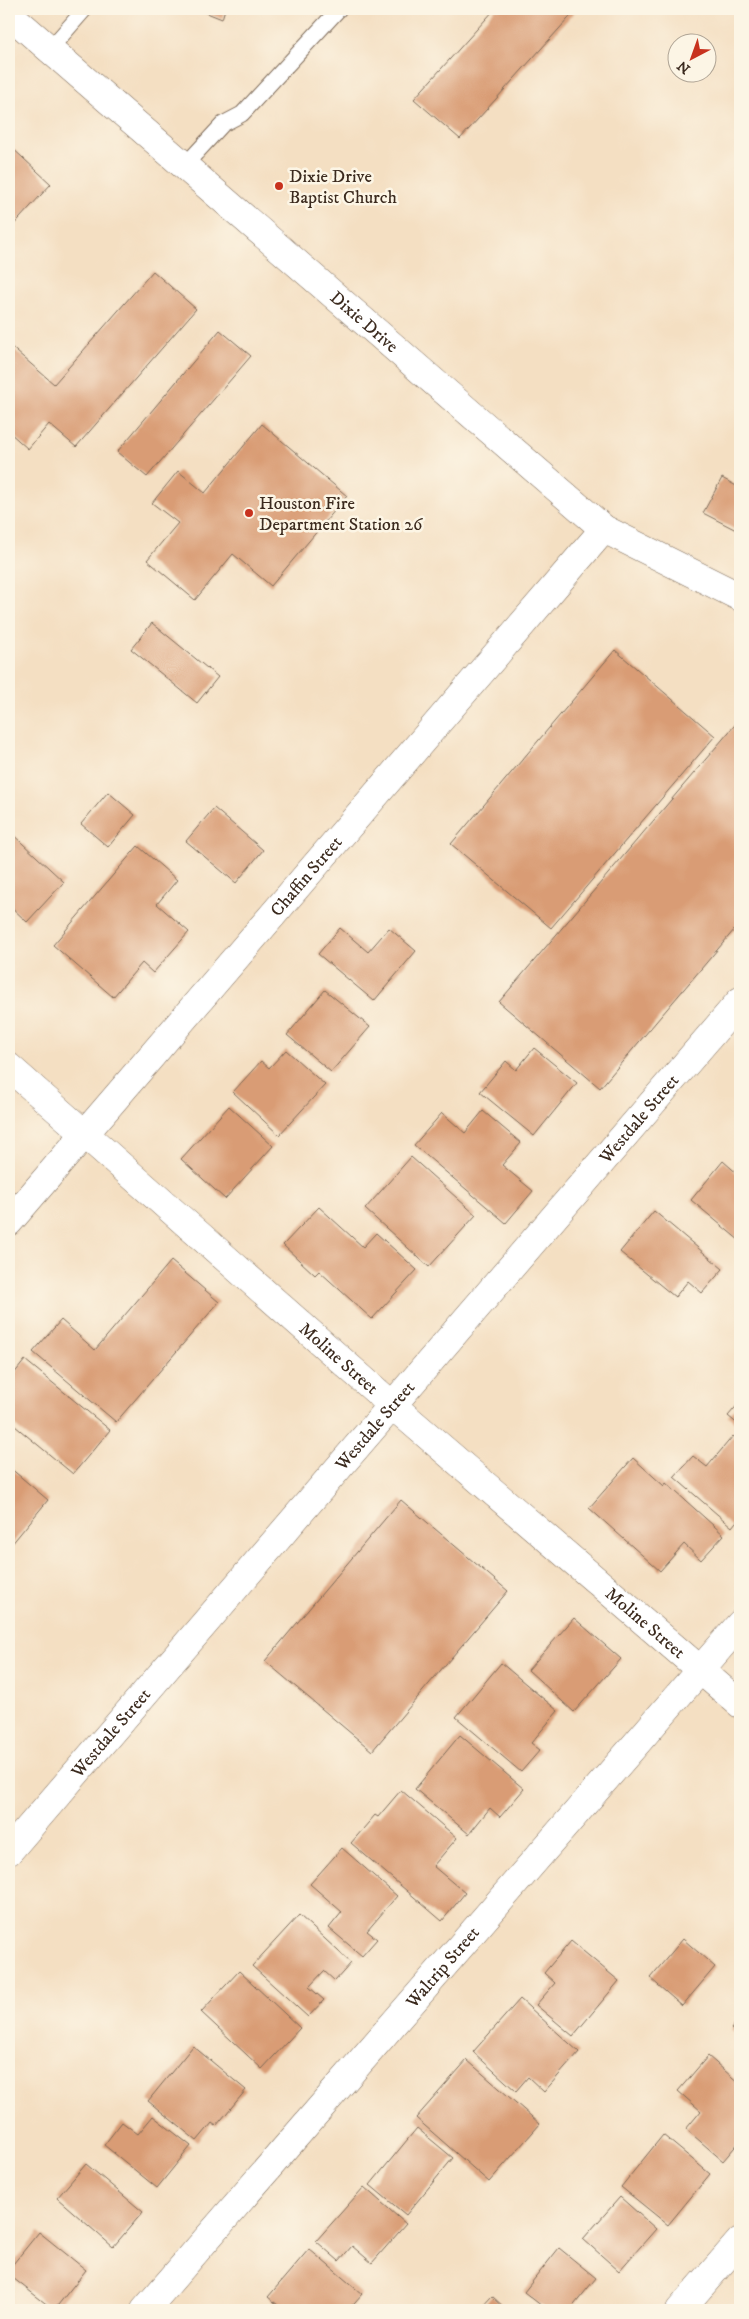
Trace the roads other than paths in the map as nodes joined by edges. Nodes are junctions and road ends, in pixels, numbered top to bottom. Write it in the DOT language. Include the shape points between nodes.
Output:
graph roads {
  1 [pos="85,9"];
  2 [pos="339,9"];
  3 [pos="9,14"];
  4 [pos="49,50"];
  5 [pos="185,165"];
  6 [pos="604,529"];
  7 [pos="740,597"];
  8 [pos="740,1001"];
  9 [pos="9,1067"];
  10 [pos="86,1133"];
  11 [pos="9,1222"];
  12 [pos="392,1405"];
  13 [pos="740,1624"];
  14 [pos="700,1670"];
  15 [pos="740,1704"];
  16 [pos="9,1850"];
  17 [pos="740,2241"];
  18 [pos="145,2310"];
  19 [pos="680,2310"];
  1 -- 4 [label="lane"];
  2 -- 5 [label="lane" via="242,114 223,124"];
  3 -- 4 [label="street, Dixie Drive"];
  4 -- 5 [label="street, Dixie Drive"];
  5 -- 6 [label="street, Dixie Drive"];
  6 -- 7 [label="street, Dixie Drive"];
  6 -- 10 [label="street, Chaffin Street"];
  8 -- 12 [label="street, Westdale Street"];
  9 -- 10 [label="street, Moline Street"];
  10 -- 11 [label="street, Chaffin Street"];
  10 -- 12 [label="street, Moline Street"];
  12 -- 14 [label="street, Moline Street"];
  12 -- 16 [label="street, Westdale Street"];
  13 -- 14 [label="street, Waltrip Street"];
  14 -- 15 [label="street, Moline Street"];
  14 -- 18 [label="street, Waltrip Street"];
  17 -- 19 [label="street"];
}
